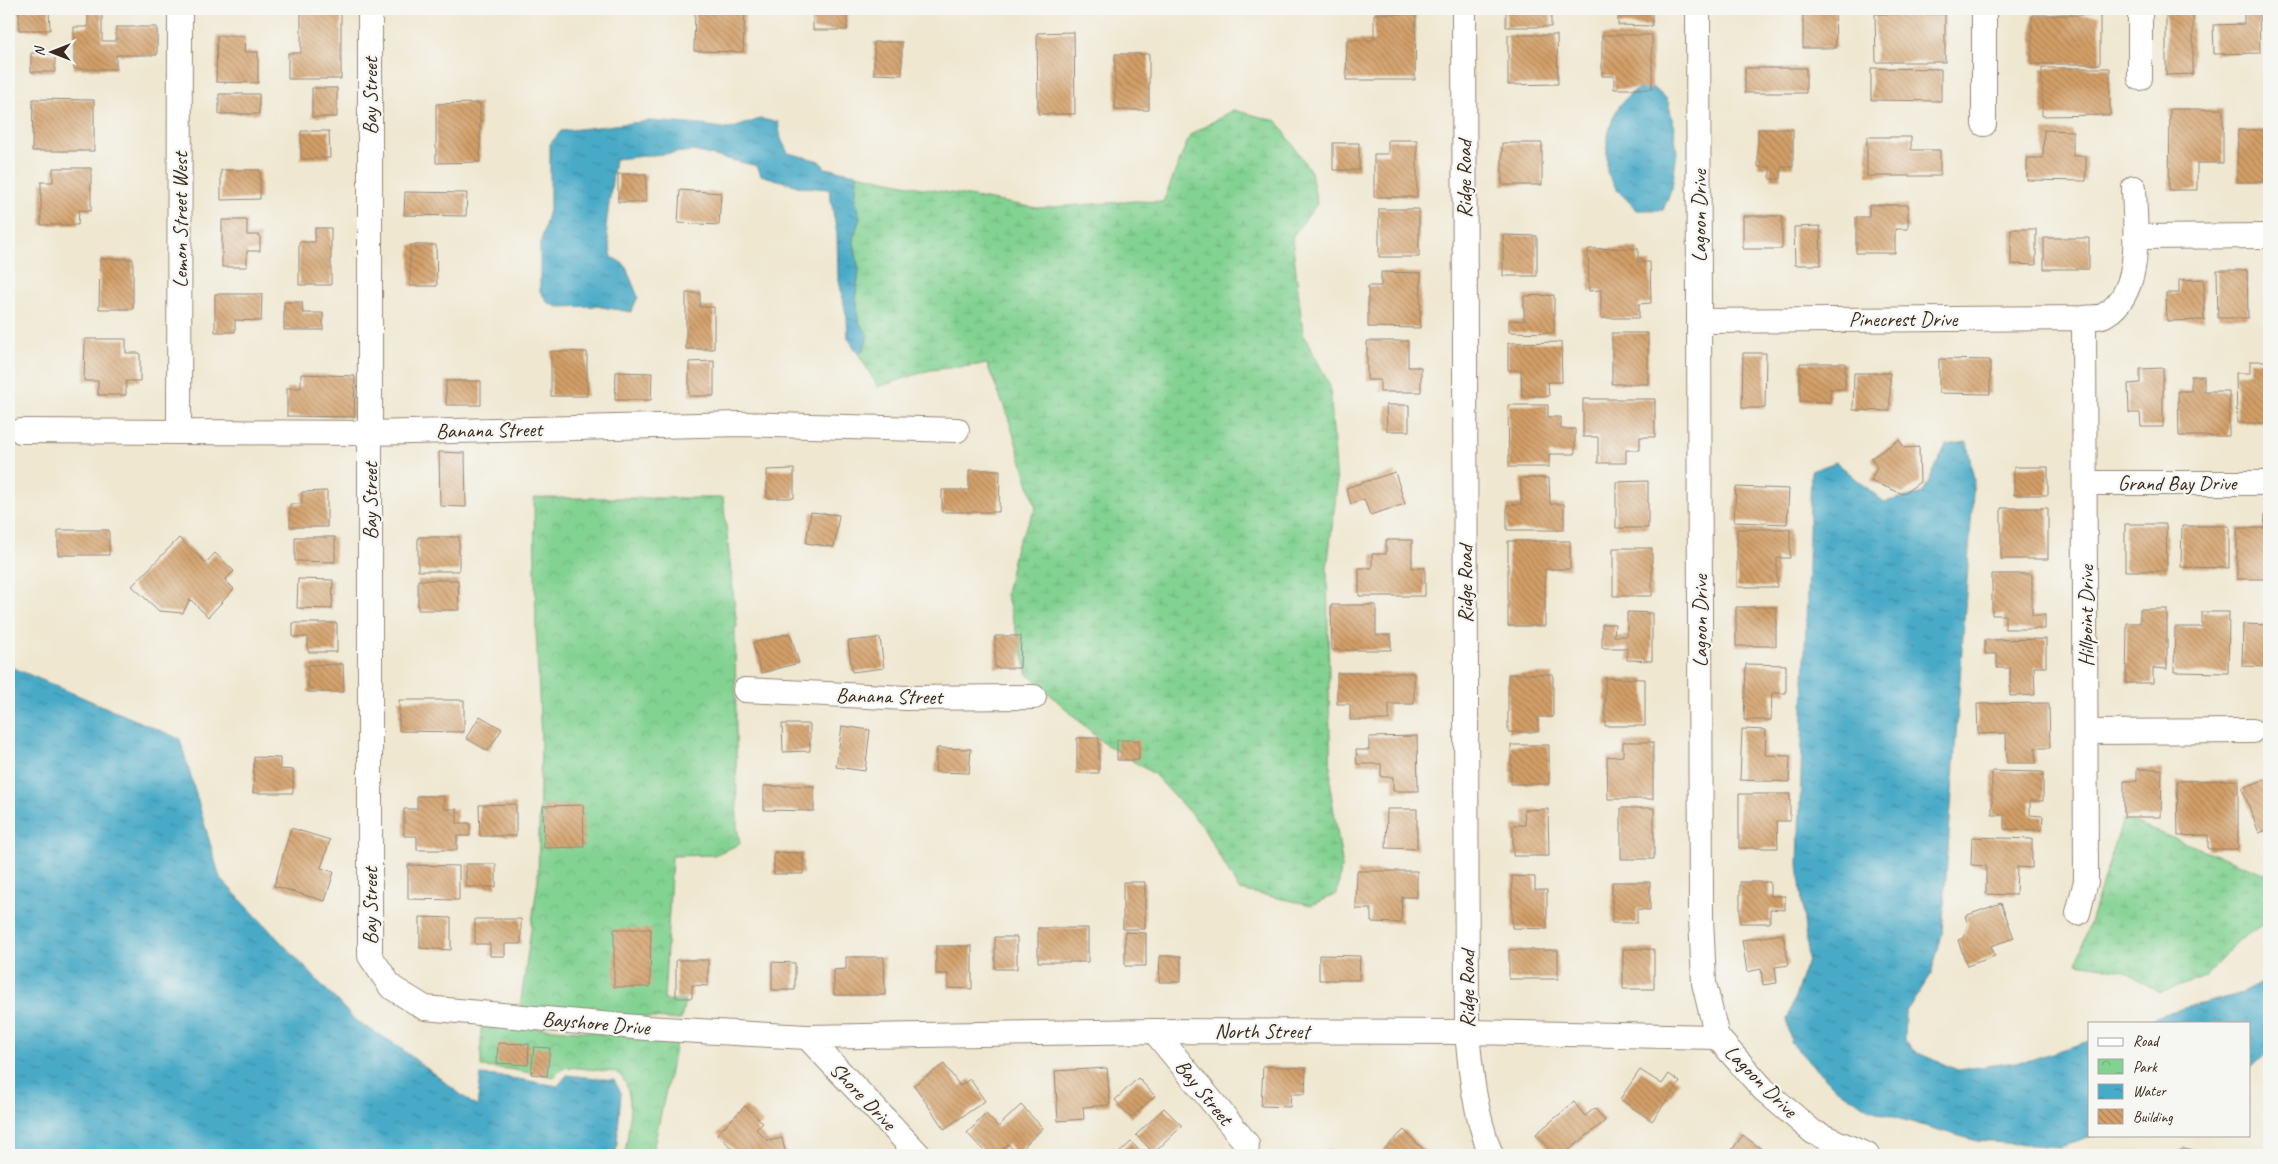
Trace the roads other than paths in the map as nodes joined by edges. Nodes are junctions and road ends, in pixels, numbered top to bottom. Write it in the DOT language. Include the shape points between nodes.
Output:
graph roads {
  1 [pos="180,9"];
  2 [pos="370,9"];
  3 [pos="1464,9"];
  4 [pos="1698,9"];
  5 [pos="1984,9"];
  6 [pos="2140,9"];
  7 [pos="2140,78"];
  8 [pos="1984,124"];
  9 [pos="2134,188"];
  10 [pos="2269,236"];
  11 [pos="2135,237"];
  12 [pos="2095,316"];
  13 [pos="1700,320"];
  14 [pos="957,430"];
  15 [pos="21,431"];
  16 [pos="179,431"];
  17 [pos="369,433"];
  18 [pos="2269,483"];
  19 [pos="2086,484"];
  20 [pos="745,690"];
  21 [pos="1034,697"];
  22 [pos="2252,731"];
  23 [pos="2087,732"];
  24 [pos="2078,913"];
  25 [pos="391,987"];
  26 [pos="1154,1031"];
  27 [pos="1467,1032"];
  28 [pos="807,1037"];
  29 [pos="1718,1037"];
  30 [pos="920,1155"];
  31 [pos="1246,1155"];
  32 [pos="1491,1155"];
  33 [pos="1867,1155"];
  1 -- 16 [label="street, Lemon Street West"];
  2 -- 17 [label="street, Bay Street"];
  3 -- 27 [label="street, Ridge Road"];
  4 -- 13 [label="street, Lagoon Drive"];
  5 -- 8 [label="street"];
  6 -- 7 [label="street"];
  9 -- 11 [label="street"];
  10 -- 11 [label="street"];
  11 -- 12 [label="street" via="2134,264 2125,296"];
  12 -- 13 [label="street, Pinecrest Drive"];
  12 -- 19 [label="street, Hillpoint Drive"];
  13 -- 29 [label="street, Lagoon Drive" via="1701,917 1704,982"];
  14 -- 17 [label="street, Banana Street" via="740,424"];
  15 -- 16 [label="street, Banana Street"];
  16 -- 17 [label="street, Banana Street"];
  17 -- 25 [label="street, Bay Street" via="370,956"];
  18 -- 19 [label="street, Grand Bay Drive"];
  19 -- 23 [label="street, Hillpoint Drive"];
  20 -- 21 [label="street, Banana Street" via="906,698"];
  22 -- 23 [label="street"];
  23 -- 24 [label="street, Hillpoint Drive" via="2086,881"];
  25 -- 28 [label="street, Bayshore Drive" via="424,1008 607,1025"];
  26 -- 27 [label="street, North Street"];
  26 -- 28 [label="street, North Street"];
  26 -- 31 [label="street, Bay Street" via="1247,1144"];
  27 -- 29 [label="street, North Street"];
  27 -- 32 [label="street, Ridge Road" via="1472,1088"];
  28 -- 30 [label="street, Shore Drive"];
  29 -- 33 [label="street, Lagoon Drive" via="1764,1090 1813,1132"];
}
